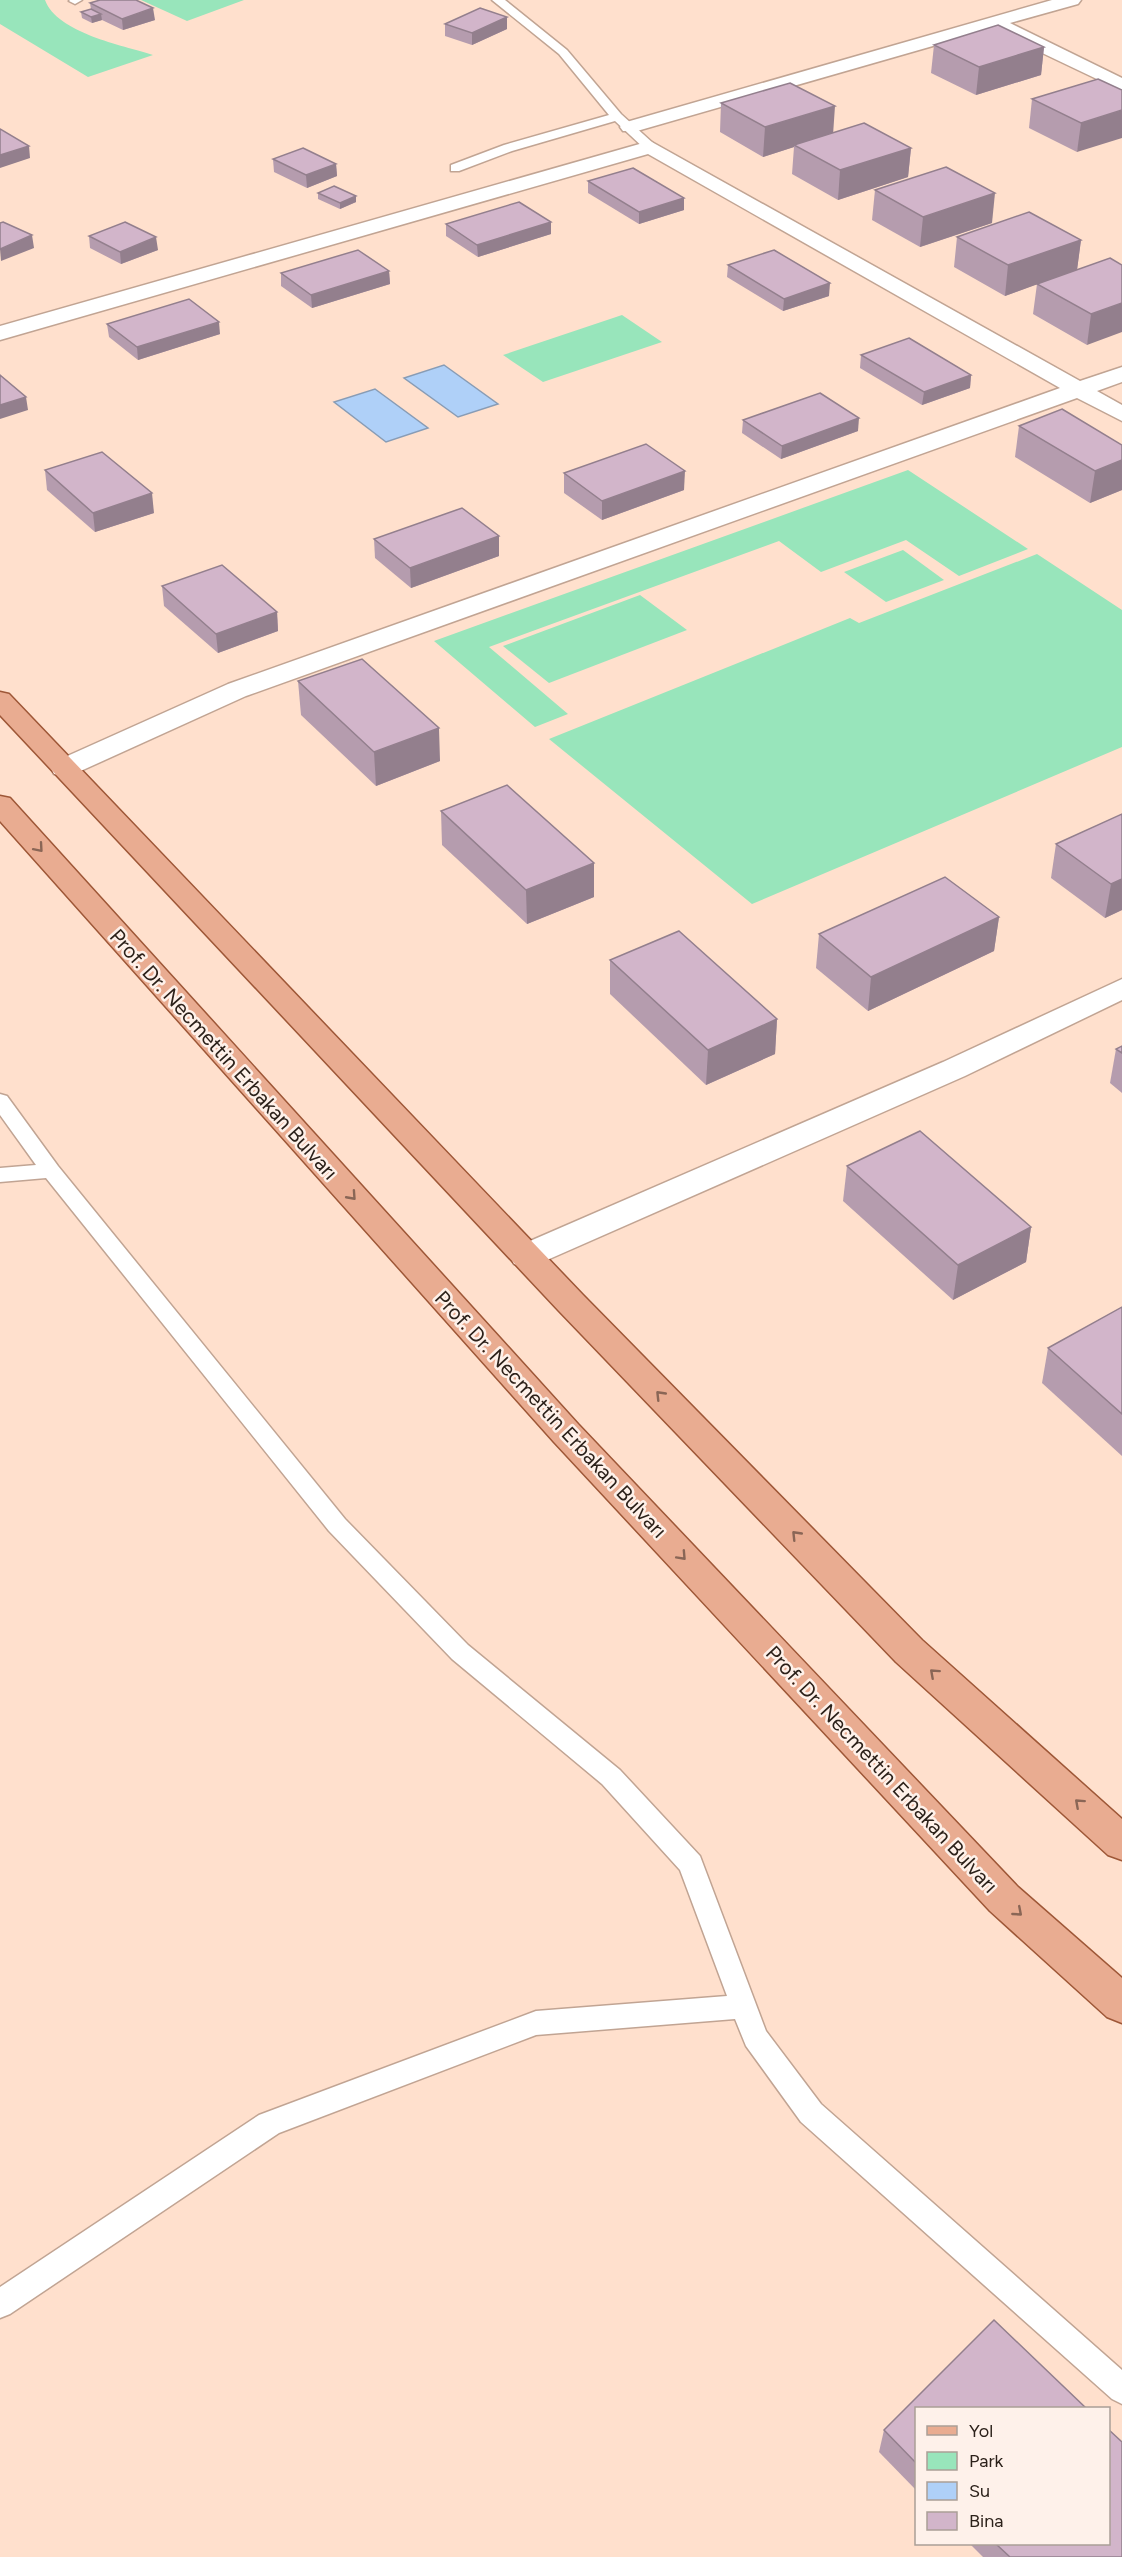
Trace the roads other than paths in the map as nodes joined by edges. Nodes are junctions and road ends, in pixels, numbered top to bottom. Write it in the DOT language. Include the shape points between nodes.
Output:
graph roads {
  1 [pos="498,0"];
  2 [pos="1072,0"];
  3 [pos="993,22"];
  4 [pos="1122,85"];
  5 [pos="623,122"];
  6 [pos="650,147"];
  7 [pos="455,168"];
  8 [pos="0,333"];
  9 [pos="1122,374"];
  10 [pos="1078,390"];
  11 [pos="1122,414"];
  12 [pos="0,700"];
  13 [pos="64,768"];
  14 [pos="0,804"];
  15 [pos="1122,988"];
  16 [pos="0,1101"];
  17 [pos="51,1171"];
  18 [pos="0,1175"];
  19 [pos="526,1256"];
  20 [pos="1122,1843"];
  21 [pos="1122,2004"];
  22 [pos="743,2007"];
  23 [pos="0,2304"];
  24 [pos="1122,2389"];
  1 -- 5 [label="lane" via="562,52"];
  2 -- 3 [label="street"];
  3 -- 4 [label="street"];
  3 -- 5 [label="street"];
  5 -- 6 [label="lane"];
  5 -- 7 [label="lane" via="508,148"];
  6 -- 8 [label="street"];
  6 -- 10 [label="street"];
  9 -- 10 [label="street"];
  10 -- 11 [label="street"];
  10 -- 13 [label="street" via="237,690"];
  12 -- 13 [label="main road"];
  13 -- 19 [label="main road"];
  14 -- 21 [label="main road, Prof. Dr. Necmettin Erbakan Bulvarı, one-way" via="566,1433 1004,1899"];
  15 -- 19 [label="street" via="954,1069"];
  16 -- 17 [label="lane"];
  17 -- 18 [label="lane"];
  17 -- 22 [label="lane" via="337,1525 460,1652 611,1778 691,1864"];
  20 -- 19 [label="main road, one-way" via="909,1651"];
  22 -- 23 [label="lane" via="536,2023 269,2124"];
  22 -- 24 [label="lane" via="755,2038 811,2113"];
}
